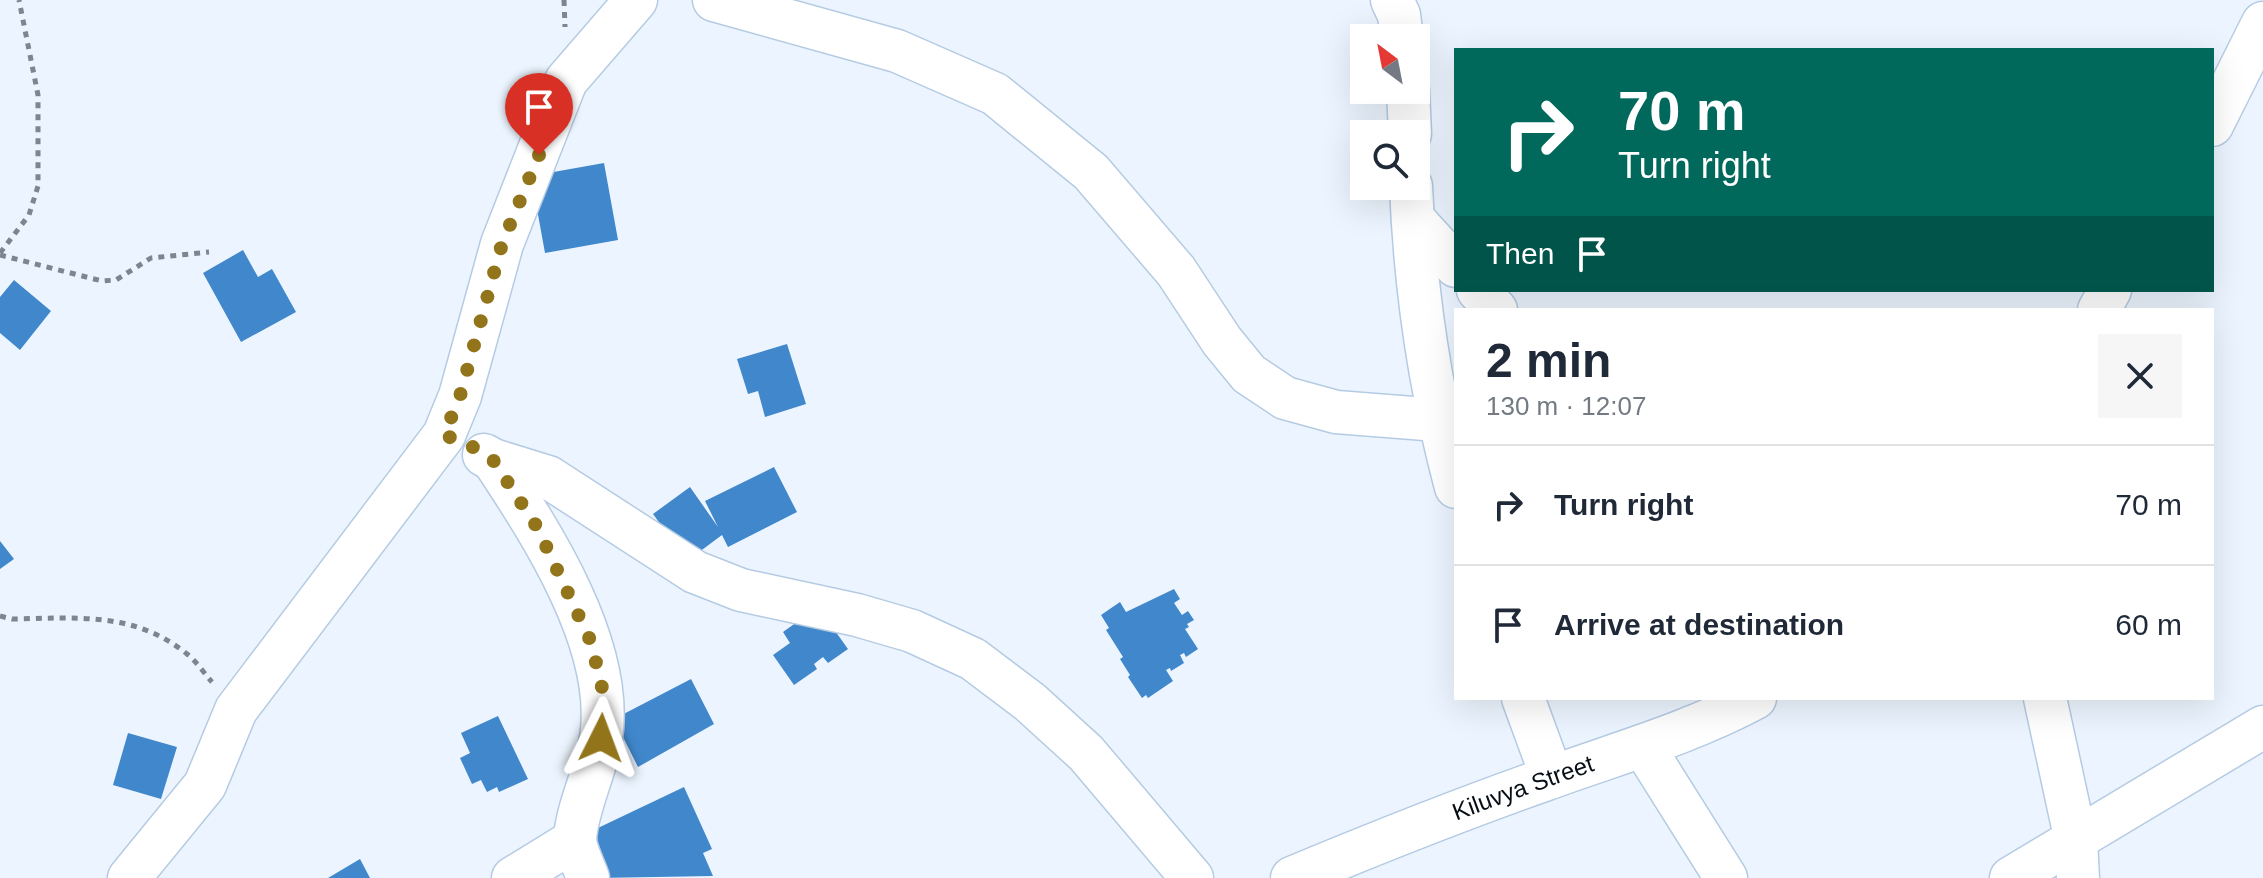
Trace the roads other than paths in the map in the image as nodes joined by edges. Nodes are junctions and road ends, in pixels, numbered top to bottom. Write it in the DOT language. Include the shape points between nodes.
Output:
graph roads {
  1 [pos="636,0"];
  2 [pos="714,0"];
  3 [pos="1392,0"];
  4 [pos="2263,23"];
  5 [pos="1400,24"];
  6 [pos="2214,121"];
  7 [pos="1412,202"];
  8 [pos="1454,263"];
  9 [pos="1480,292"];
  10 [pos="1494,308"];
  11 [pos="1438,420"];
  12 [pos="444,435"];
  13 [pos="493,460"];
  14 [pos="1454,480"];
  15 [pos="1524,700"];
  16 [pos="1751,700"];
  17 [pos="2045,700"];
  18 [pos="2263,727"];
  19 [pos="1643,746"];
  20 [pos="1552,777"];
  21 [pos="581,859"];
  22 [pos="2077,860"];
  23 [pos="129,878"];
  24 [pos="513,878"];
  25 [pos="1192,878"];
  26 [pos="1292,878"];
  27 [pos="1726,878"];
  28 [pos="2011,878"];
  1 -- 12 [label="street" via="566,81 502,244"];
  2 -- 11 [label="street" via="897,51 995,94 1091,172 1176,271 1249,374 1285,398 1336,412"];
  3 -- 5 [label="street"];
  4 -- 6 [label="street"];
  7 -- 8 [label="street"];
  7 -- 11 [label="street"];
  9 -- 10 [label="street"];
  11 -- 14 [label="street"];
  12 -- 13 [label="street"];
  12 -- 23 [label="street" via="236,710 205,785"];
  13 -- 21 [label="street" via="537,527 570,594 591,642 604,696"];
  13 -- 25 [label="street" via="548,477 695,572 741,590 912,631 973,659 1086,753"];
  15 -- 20 [label="street"];
  16 -- 19 [label="street, Kiluvya Street"];
  17 -- 22 [label="street"];
  18 -- 22 [label="street"];
  19 -- 20 [label="street, Kiluvya Street"];
  19 -- 27 [label="street"];
  20 -- 26 [label="street, Kiluvya Street" via="1437,817"];
  21 -- 24 [label="street"];
  22 -- 28 [label="street"];
}
